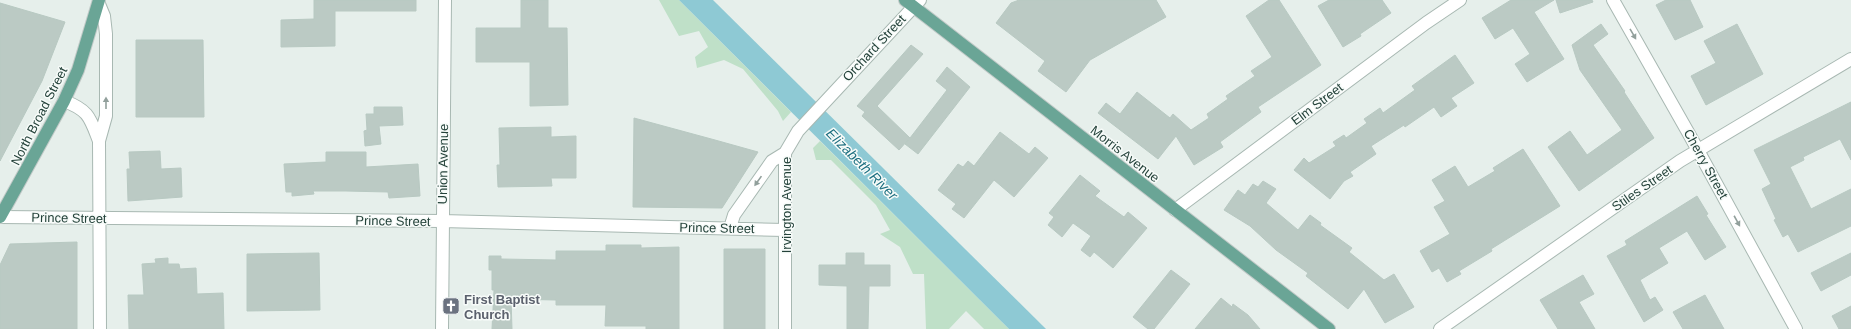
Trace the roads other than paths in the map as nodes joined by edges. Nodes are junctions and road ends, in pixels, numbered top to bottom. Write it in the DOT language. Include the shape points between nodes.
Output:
graph roads {
  1 [pos="445,0"];
  2 [pos="1460,0"];
  3 [pos="1613,0"];
  4 [pos="99,2"];
  5 [pos="913,2"];
  6 [pos="1851,59"];
  7 [pos="829,97"];
  8 [pos="64,101"];
  9 [pos="99,141"];
  10 [pos="1698,150"];
  11 [pos="784,153"];
  12 [pos="1175,210"];
  13 [pos="0,217"];
  14 [pos="99,218"];
  15 [pos="442,221"];
  16 [pos="730,228"];
  17 [pos="785,230"];
  18 [pos="100,329"];
  19 [pos="442,329"];
  20 [pos="785,329"];
  21 [pos="1329,329"];
  22 [pos="1440,329"];
  23 [pos="1796,329"];
  1 -- 15 [label="street, Union Avenue"];
  2 -- 12 [label="street, Elm Street" via="1426,22"];
  3 -- 10 [label="street, Cherry Street, one-way"];
  4 -- 8 [label="main road, North Broad Street" via="78,70"];
  9 -- 4 [label="street, one-way" via="106,116 106,34"];
  5 -- 7 [label="street, Orchard Street"];
  5 -- 12 [label="main road, Morris Avenue"];
  6 -- 10 [label="street, Stiles Street"];
  7 -- 11 [label="street, Irvington Avenue" via="798,131"];
  8 -- 9 [label="street" via="79,107 91,120"];
  8 -- 13 [label="main road, North Broad Street"];
  9 -- 14 [label="street"];
  10 -- 22 [label="street, Stiles Street"];
  10 -- 23 [label="street, Cherry Street, one-way"];
  11 -- 16 [label="street, one-way" via="772,161 734,214"];
  11 -- 17 [label="street, Irvington Avenue"];
  12 -- 21 [label="main road, Morris Avenue"];
  13 -- 14 [label="street, Prince Street"];
  14 -- 15 [label="street, Prince Street"];
  14 -- 18 [label="street"];
  15 -- 16 [label="street, Prince Street"];
  15 -- 19 [label="street, Union Avenue"];
  16 -- 17 [label="street, Prince Street"];
  17 -- 20 [label="street, Irvington Avenue"];
}
